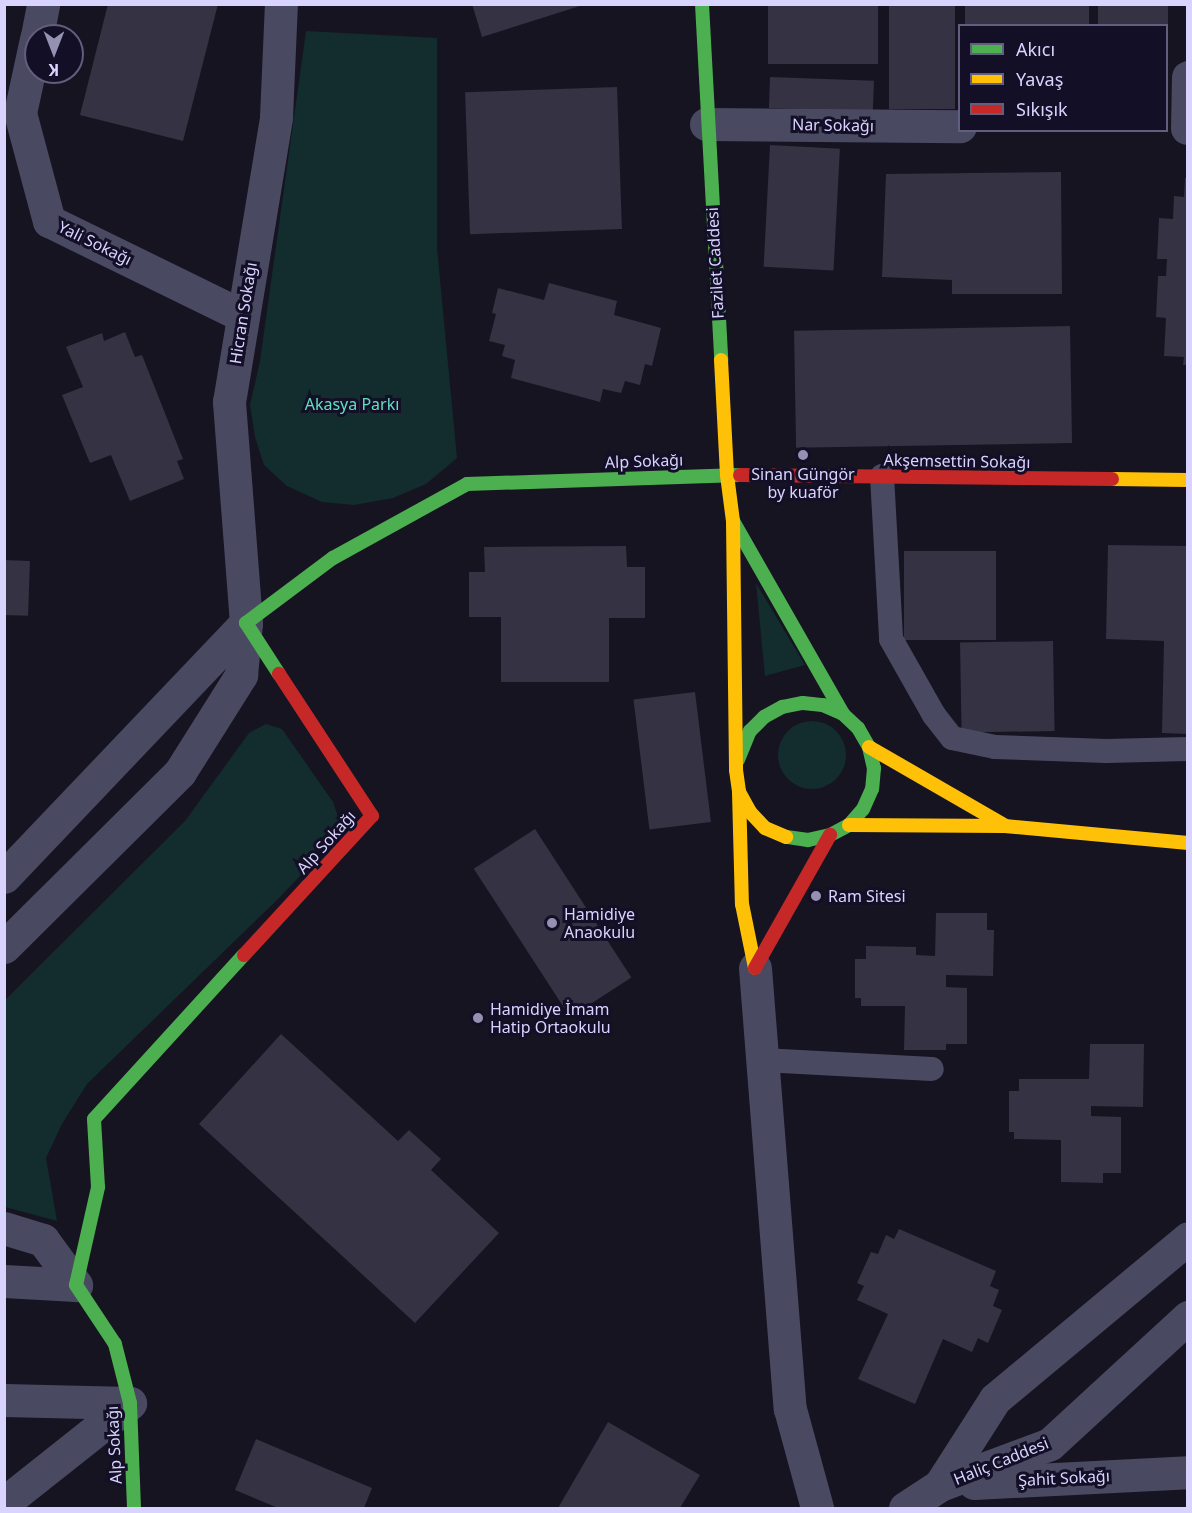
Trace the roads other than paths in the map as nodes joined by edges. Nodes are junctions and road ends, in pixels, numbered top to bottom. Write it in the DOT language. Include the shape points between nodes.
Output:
graph roads {
  1 [pos="44,4"];
  2 [pos="281,4"];
  3 [pos="702,4"];
  4 [pos="39,24"];
  5 [pos="1188,77"];
  6 [pos="26,84"];
  7 [pos="706,124"];
  8 [pos="958,126"];
  9 [pos="1180,128"];
  10 [pos="243,316"];
  11 [pos="727,475"];
  12 [pos="882,476"];
  13 [pos="1188,480"];
  14 [pos="733,521"];
  15 [pos="246,623"];
  16 [pos="843,714"];
  17 [pos="869,747"];
  18 [pos="1188,749"];
  19 [pos="736,770"];
  20 [pos="739,792"];
  21 [pos="849,825"];
  22 [pos="1005,826"];
  23 [pos="830,835"];
  24 [pos="1188,843"];
  25 [pos="4,877"];
  26 [pos="4,947"];
  27 [pos="755,968"];
  28 [pos="762,1060"];
  29 [pos="932,1069"];
  30 [pos="4,1228"];
  31 [pos="1188,1238"];
  32 [pos="4,1281"];
  33 [pos="76,1285"];
  34 [pos="1188,1317"];
  35 [pos="4,1400"];
  36 [pos="130,1403"];
  37 [pos="1188,1472"];
  38 [pos="940,1485"];
  39 [pos="4,1503"];
  40 [pos="134,1509"];
  41 [pos="817,1509"];
  42 [pos="905,1509"];
  1 -- 4 [label="street, Yali Sokağı"];
  2 -- 10 [label="street, Hicran Sokağı" via="276,117"];
  3 -- 7 [label="street, Fazilet Caddesi"];
  5 -- 9 [label="street"];
  6 -- 10 [label="street, Yali Sokağı" via="20,113 49,220"];
  7 -- 8 [label="street, Nar Sokağı"];
  7 -- 11 [label="street, Fazilet Caddesi"];
  10 -- 15 [label="street, Hicran Sokağı" via="229,402"];
  11 -- 12 [label="street, Akşemsettin Sokağı"];
  11 -- 14 [label="street, Fazilet Caddesi"];
  11 -- 15 [label="street, Alp Sokağı" via="468,484 333,558"];
  12 -- 13 [label="street, Akşemsettin Sokağı"];
  12 -- 18 [label="lane" via="891,639 934,715 952,738 995,747"];
  14 -- 16 [label="street"];
  14 -- 19 [label="street, Fazilet Caddesi"];
  15 -- 25 [label="street"];
  15 -- 26 [label="street, Hicran Sokağı" via="241,675 180,772"];
  15 -- 33 [label="street, Alp Sokağı" via="372,816 94,1119 98,1187"];
  16 -- 17 [label="street" via="858,728"];
  16 -- 19 [label="street" via="823,705 782,707 750,731"];
  17 -- 21 [label="street" via="874,768 872,789 863,809"];
  17 -- 22 [label="street"];
  19 -- 20 [label="street"];
  20 -- 23 [label="street" via="765,828 786,837 808,840"];
  20 -- 27 [label="street" via="742,904"];
  21 -- 22 [label="street"];
  21 -- 23 [label="street"];
  22 -- 24 [label="street"];
  23 -- 27 [label="street"];
  27 -- 28 [label="street"];
  28 -- 29 [label="lane"];
  28 -- 41 [label="street" via="790,1409"];
  30 -- 33 [label="street" via="43,1240"];
  31 -- 38 [label="street, Haliç Caddesi" via="995,1400"];
  32 -- 33 [label="street"];
  33 -- 36 [label="street, Alp Sokağı" via="115,1344"];
  34 -- 38 [label="street, Haliç Caddesi" via="1050,1444"];
  35 -- 36 [label="street"];
  36 -- 39 [label="street"];
  36 -- 40 [label="street, Alp Sokağı"];
  37 -- 38 [label="street, Şahit Sokağı"];
  38 -- 42 [label="street"];
}
